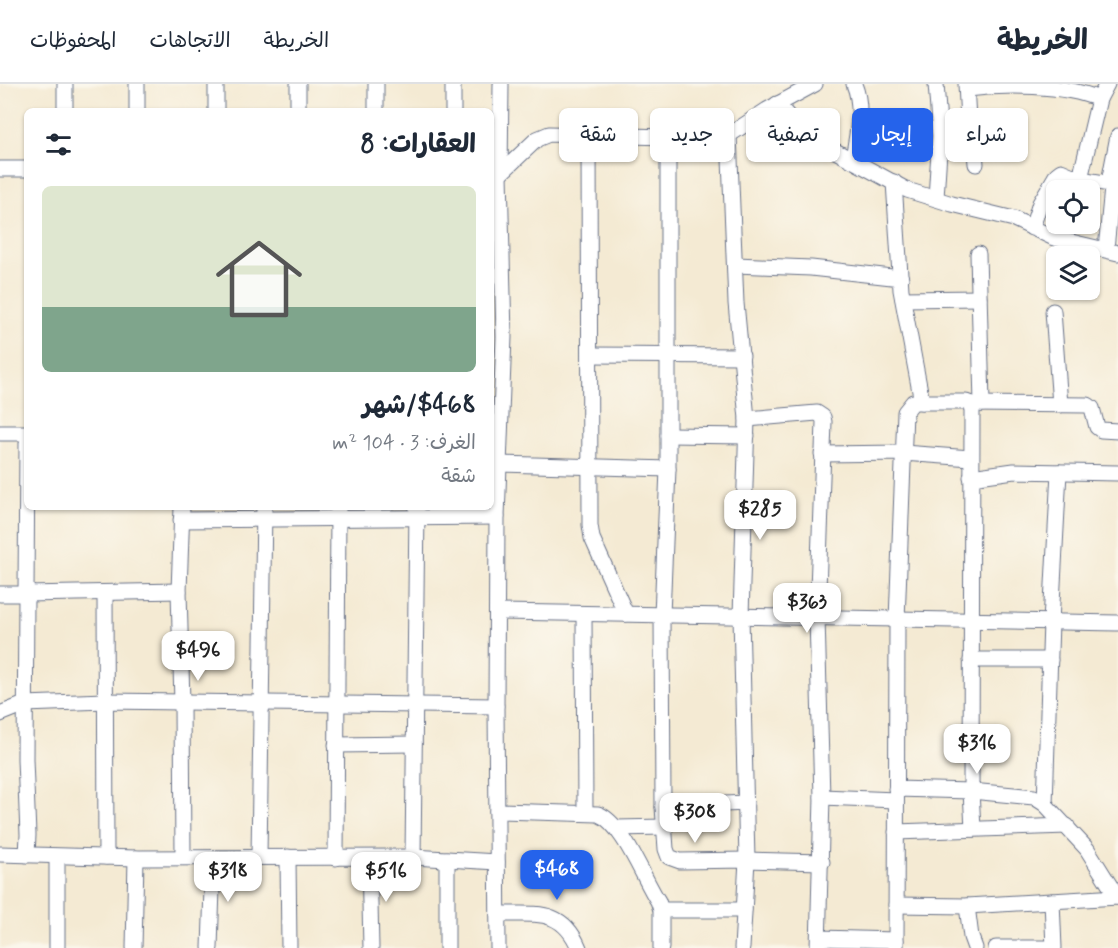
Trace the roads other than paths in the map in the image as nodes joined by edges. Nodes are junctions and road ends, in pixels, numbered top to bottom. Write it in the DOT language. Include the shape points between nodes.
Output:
graph roads {
  1 [pos="65,84"];
  2 [pos="137,84"];
  3 [pos="216,84"];
  4 [pos="298,84"];
  5 [pos="376,84"];
  6 [pos="453,84"];
  7 [pos="501,84"];
  8 [pos="854,84"];
  9 [pos="936,84"];
  10 [pos="1107,84"];
  11 [pos="808,86"];
  12 [pos="966,86"];
  13 [pos="1099,99"];
  14 [pos="777,104"];
  15 [pos="65,108"];
  16 [pos="137,108"];
  17 [pos="216,108"];
  18 [pos="298,108"];
  19 [pos="376,108"];
  20 [pos="453,108"];
  21 [pos="859,108"];
  22 [pos="734,132"];
  23 [pos="559,134"];
  24 [pos="1118,136"];
  25 [pos="852,158"];
  26 [pos="589,162"];
  27 [pos="668,162"];
  28 [pos="730,162"];
  29 [pos="858,162"];
  30 [pos="976,164"];
  31 [pos="0,169"];
  32 [pos="24,169"];
  33 [pos="495,173"];
  34 [pos="1080,179"];
  35 [pos="894,182"];
  36 [pos="1114,187"];
  37 [pos="936,198"];
  38 [pos="1032,228"];
  39 [pos="1112,251"];
  40 [pos="978,254"];
  41 [pos="736,265"];
  42 [pos="901,278"];
  43 [pos="980,298"];
  44 [pos="903,299"];
  45 [pos="1053,311"];
  46 [pos="497,337"];
  47 [pos="591,355"];
  48 [pos="742,356"];
  49 [pos="668,357"];
  50 [pos="922,402"];
  51 [pos="977,404"];
  52 [pos="1060,405"];
  53 [pos="747,419"];
  54 [pos="1118,431"];
  55 [pos="0,433"];
  56 [pos="24,433"];
  57 [pos="668,435"];
  58 [pos="747,436"];
  59 [pos="903,453"];
  60 [pos="822,454"];
  61 [pos="971,458"];
  62 [pos="499,464"];
  63 [pos="590,467"];
  64 [pos="668,469"];
  65 [pos="1059,472"];
  66 [pos="1118,473"];
  67 [pos="971,477"];
  68 [pos="27,510"];
  69 [pos="182,513"];
  70 [pos="265,513"];
  71 [pos="338,513"];
  72 [pos="417,513"];
  73 [pos="497,518"];
  74 [pos="179,591"];
  75 [pos="105,593"];
  76 [pos="0,594"];
  77 [pos="26,594"];
  78 [pos="497,612"];
  79 [pos="584,614"];
  80 [pos="626,614"];
  81 [pos="662,615"];
  82 [pos="741,616"];
  83 [pos="817,618"];
  84 [pos="897,620"];
  85 [pos="972,621"];
  86 [pos="1051,622"];
  87 [pos="1118,623"];
  88 [pos="971,660"];
  89 [pos="1050,660"];
  90 [pos="105,701"];
  91 [pos="182,703"];
  92 [pos="25,704"];
  93 [pos="261,704"];
  94 [pos="336,705"];
  95 [pos="415,705"];
  96 [pos="496,706"];
  97 [pos="0,714"];
  98 [pos="414,744"];
  99 [pos="336,745"];
  100 [pos="970,791"];
  101 [pos="896,794"];
  102 [pos="822,797"];
  103 [pos="746,803"];
  104 [pos="1045,804"];
  105 [pos="663,807"];
  106 [pos="496,811"];
  107 [pos="585,813"];
  108 [pos="1067,826"];
  109 [pos="664,827"];
  110 [pos="617,828"];
  111 [pos="973,829"];
  112 [pos="896,832"];
  113 [pos="0,854"];
  114 [pos="27,855"];
  115 [pos="57,857"];
  116 [pos="106,857"];
  117 [pos="183,857"];
  118 [pos="259,857"];
  119 [pos="288,857"];
  120 [pos="413,857"];
  121 [pos="136,858"];
  122 [pos="213,858"];
  123 [pos="336,858"];
  124 [pos="369,858"];
  125 [pos="447,859"];
  126 [pos="747,860"];
  127 [pos="497,862"];
  128 [pos="822,862"];
  129 [pos="1117,897"];
  130 [pos="1052,901"];
  131 [pos="896,905"];
  132 [pos="967,906"];
  133 [pos="661,910"];
  134 [pos="744,910"];
  135 [pos="498,914"];
  136 [pos="818,943"];
  137 [pos="896,944"];
  138 [pos="57,948"];
  139 [pos="134,948"];
  140 [pos="210,948"];
  141 [pos="289,948"];
  142 [pos="371,948"];
  143 [pos="447,948"];
  144 [pos="498,948"];
  145 [pos="579,948"];
  146 [pos="661,948"];
  147 [pos="742,948"];
  148 [pos="975,948"];
  149 [pos="996,948"];
  150 [pos="1053,948"];
  1 -- 15 [label="street"];
  2 -- 16 [label="street"];
  3 -- 17 [label="street"];
  4 -- 18 [label="street"];
  5 -- 19 [label="street"];
  6 -- 20 [label="street"];
  7 -- 33 [label="street"];
  8 -- 21 [label="street"];
  9 -- 37 [label="street" via="940,136"];
  10 -- 13 [label="street"];
  11 -- 14 [label="street"];
  12 -- 13 [label="street" via="1055,87"];
  12 -- 30 [label="street"];
  13 -- 34 [label="street"];
  14 -- 22 [label="street"];
  14 -- 25 [label="street" via="804,134"];
  23 -- 33 [label="street" via="537,139"];
  24 -- 36 [label="street" via="1110,171"];
  26 -- 47 [label="street"];
  27 -- 49 [label="street"];
  28 -- 41 [label="street"];
  29 -- 35 [label="street"];
  31 -- 32 [label="street"];
  33 -- 46 [label="street"];
  34 -- 36 [label="street"];
  34 -- 38 [label="street" via="1061,171 1057,174 1040,203"];
  35 -- 37 [label="street"];
  35 -- 42 [label="street"];
  36 -- 39 [label="street"];
  37 -- 38 [label="street" via="1014,219"];
  38 -- 39 [label="street" via="1054,238"];
  40 -- 43 [label="street"];
  41 -- 42 [label="street"];
  41 -- 48 [label="street"];
  42 -- 44 [label="street"];
  43 -- 44 [label="street"];
  43 -- 51 [label="street"];
  44 -- 50 [label="street"];
  45 -- 52 [label="street"];
  46 -- 62 [label="street"];
  47 -- 49 [label="street"];
  47 -- 63 [label="street"];
  48 -- 49 [label="street"];
  48 -- 53 [label="street"];
  49 -- 57 [label="street"];
  50 -- 51 [label="street"];
  50 -- 59 [label="street" via="913,402 905,412"];
  51 -- 52 [label="street"];
  51 -- 61 [label="street"];
  52 -- 54 [label="street" via="1088,405 1097,427"];
  53 -- 58 [label="street"];
  53 -- 60 [label="street" via="820,414 824,422"];
  55 -- 56 [label="street"];
  57 -- 58 [label="street"];
  57 -- 64 [label="street"];
  58 -- 82 [label="street"];
  59 -- 60 [label="street"];
  59 -- 61 [label="street"];
  59 -- 84 [label="street"];
  60 -- 83 [label="street"];
  61 -- 67 [label="street"];
  62 -- 63 [label="street"];
  62 -- 73 [label="street"];
  63 -- 64 [label="street"];
  63 -- 80 [label="street" via="592,538"];
  64 -- 81 [label="street"];
  65 -- 66 [label="street"];
  65 -- 67 [label="street" via="1014,471"];
  65 -- 86 [label="street"];
  67 -- 85 [label="street"];
  68 -- 77 [label="street"];
  69 -- 70 [label="street"];
  69 -- 74 [label="street"];
  70 -- 71 [label="street"];
  70 -- 93 [label="street"];
  71 -- 72 [label="street"];
  71 -- 94 [label="street"];
  72 -- 73 [label="street"];
  72 -- 95 [label="street"];
  73 -- 78 [label="street"];
  74 -- 75 [label="street"];
  74 -- 91 [label="street"];
  75 -- 77 [label="street"];
  75 -- 90 [label="street"];
  76 -- 77 [label="street"];
  77 -- 92 [label="street"];
  78 -- 79 [label="street"];
  78 -- 96 [label="street"];
  79 -- 80 [label="street"];
  79 -- 107 [label="street"];
  80 -- 81 [label="street"];
  81 -- 82 [label="street"];
  81 -- 105 [label="street"];
  82 -- 83 [label="street"];
  82 -- 103 [label="street"];
  83 -- 84 [label="street"];
  83 -- 102 [label="street"];
  84 -- 85 [label="street"];
  84 -- 101 [label="street"];
  85 -- 86 [label="street"];
  85 -- 88 [label="street"];
  86 -- 87 [label="street"];
  86 -- 89 [label="street"];
  88 -- 89 [label="street"];
  88 -- 100 [label="street"];
  89 -- 104 [label="street"];
  90 -- 91 [label="street"];
  90 -- 92 [label="street"];
  90 -- 116 [label="street"];
  91 -- 93 [label="street"];
  91 -- 117 [label="street"];
  92 -- 97 [label="street"];
  92 -- 114 [label="street"];
  93 -- 94 [label="street"];
  93 -- 118 [label="street"];
  94 -- 95 [label="street"];
  94 -- 99 [label="street"];
  95 -- 96 [label="street"];
  95 -- 98 [label="street"];
  96 -- 106 [label="street"];
  98 -- 99 [label="street"];
  98 -- 120 [label="street"];
  99 -- 123 [label="street"];
  100 -- 101 [label="street"];
  100 -- 104 [label="street" via="1023,795"];
  100 -- 111 [label="street"];
  101 -- 102 [label="street"];
  101 -- 112 [label="street"];
  102 -- 128 [label="street"];
  103 -- 105 [label="street"];
  103 -- 126 [label="street"];
  104 -- 108 [label="street"];
  105 -- 109 [label="street"];
  106 -- 107 [label="street"];
  106 -- 127 [label="street"];
  107 -- 110 [label="street" via="606,817"];
  108 -- 111 [label="street"];
  108 -- 129 [label="street" via="1087,849"];
  109 -- 110 [label="street"];
  109 -- 126 [label="street" via="666,849 674,860"];
  110 -- 133 [label="street"];
  111 -- 112 [label="street"];
  112 -- 131 [label="street"];
  113 -- 114 [label="street"];
  114 -- 115 [label="street"];
  115 -- 116 [label="street"];
  115 -- 138 [label="street"];
  116 -- 121 [label="street"];
  117 -- 121 [label="street"];
  117 -- 122 [label="street"];
  118 -- 119 [label="street"];
  118 -- 122 [label="street"];
  119 -- 123 [label="street"];
  119 -- 141 [label="street"];
  120 -- 124 [label="street"];
  120 -- 125 [label="street"];
  121 -- 139 [label="street"];
  122 -- 140 [label="street"];
  123 -- 124 [label="street"];
  124 -- 142 [label="street"];
  125 -- 127 [label="street"];
  125 -- 143 [label="street"];
  126 -- 128 [label="street"];
  126 -- 134 [label="street"];
  127 -- 135 [label="street"];
  128 -- 136 [label="street"];
  129 -- 130 [label="street"];
  130 -- 132 [label="street"];
  130 -- 150 [label="street"];
  131 -- 132 [label="street"];
  131 -- 137 [label="street"];
  132 -- 148 [label="street"];
  133 -- 134 [label="street"];
  133 -- 146 [label="street"];
  134 -- 147 [label="street"];
  135 -- 144 [label="street"];
  135 -- 145 [label="street" via="548,915 569,930"];
  136 -- 137 [label="street"];
  149 -- 150 [label="street"];
}
